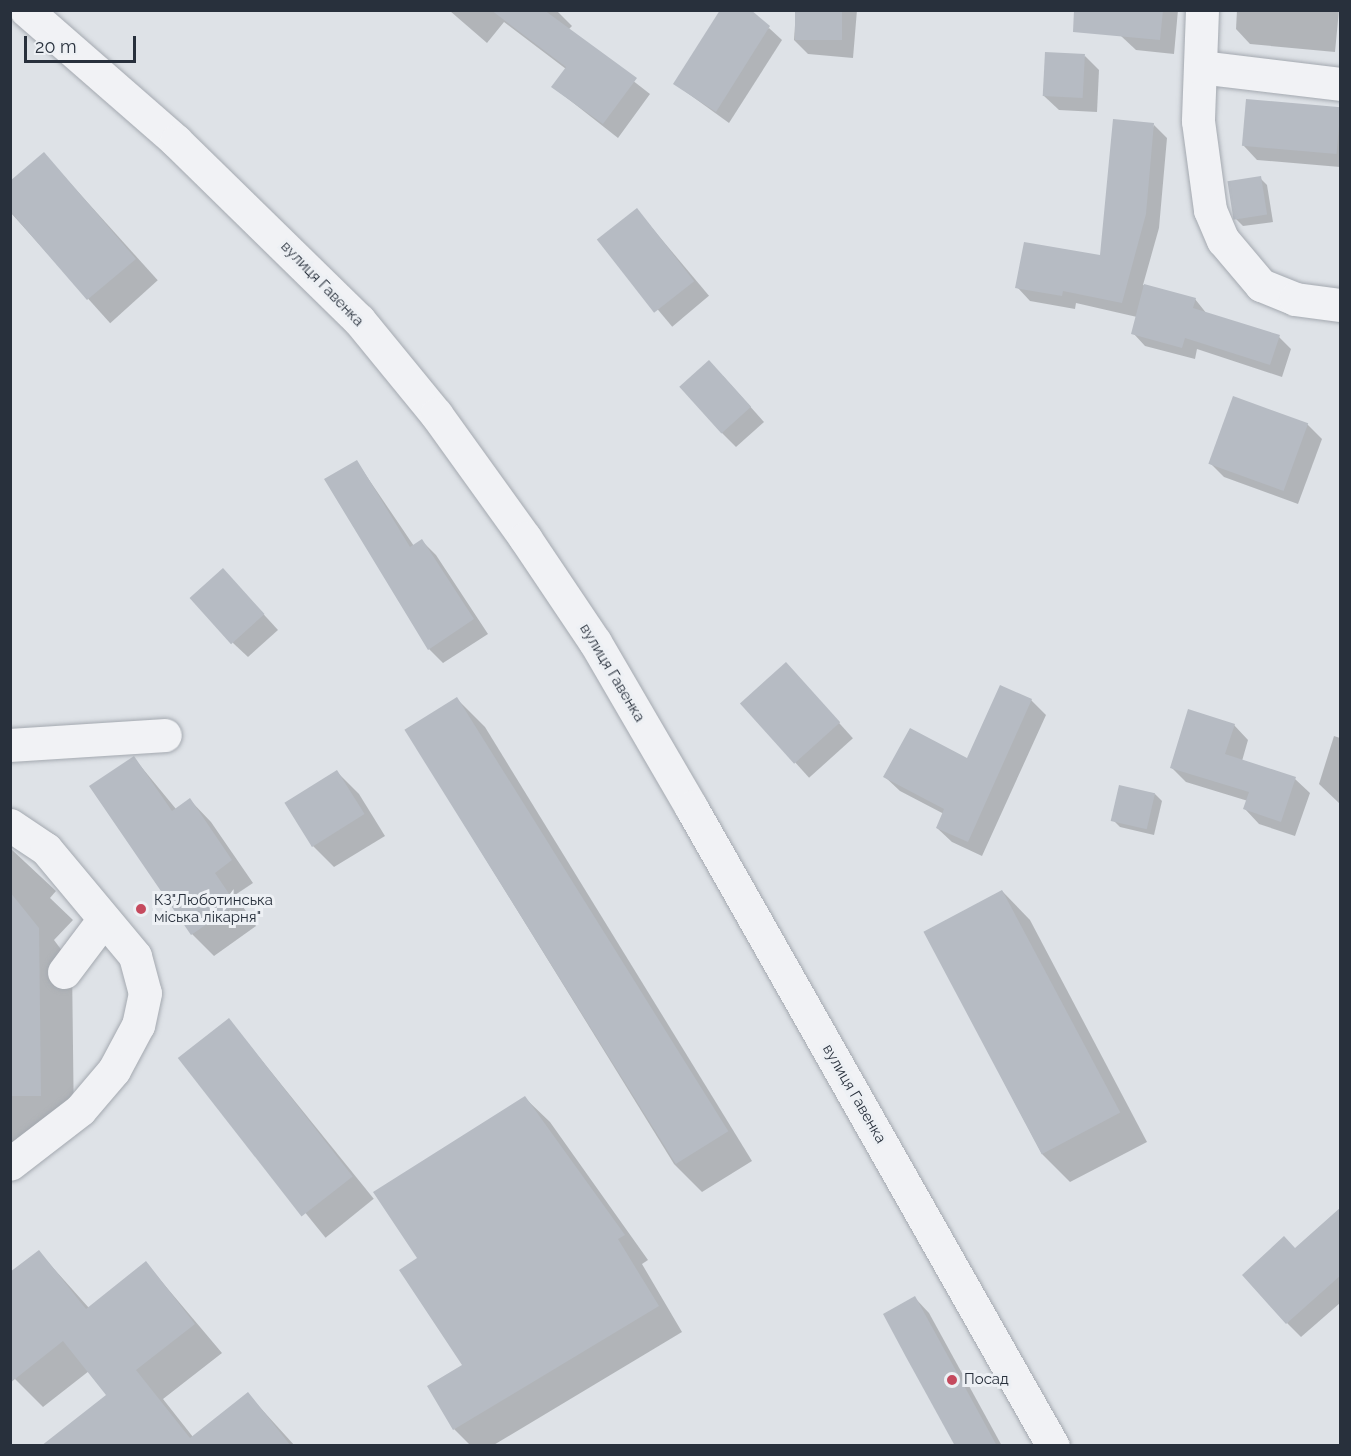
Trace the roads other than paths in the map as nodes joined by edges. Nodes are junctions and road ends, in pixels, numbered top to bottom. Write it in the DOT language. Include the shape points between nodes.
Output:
graph roads {
  1 [pos="26,10"];
  2 [pos="1202,10"];
  3 [pos="1200,67"];
  4 [pos="1341,84"];
  5 [pos="1341,305"];
  6 [pos="165,735"];
  7 [pos="10,745"];
  8 [pos="10,825"];
  9 [pos="104,919"];
  10 [pos="64,972"];
  11 [pos="10,1164"];
  12 [pos="1053,1446"];
  1 -- 12 [label="street, вулиця Гавенка" via="177,141 359,320 518,529 643,725"];
  2 -- 3 [label="street"];
  3 -- 4 [label="street"];
  3 -- 5 [label="street" via="1198,121 1210,210 1223,240 1261,285 1295,299"];
  6 -- 7 [label="street"];
  8 -- 9 [label="street" via="46,849"];
  9 -- 10 [label="street"];
  9 -- 11 [label="street" via="142,969 145,993 138,1025 114,1070 80,1110"];
}
